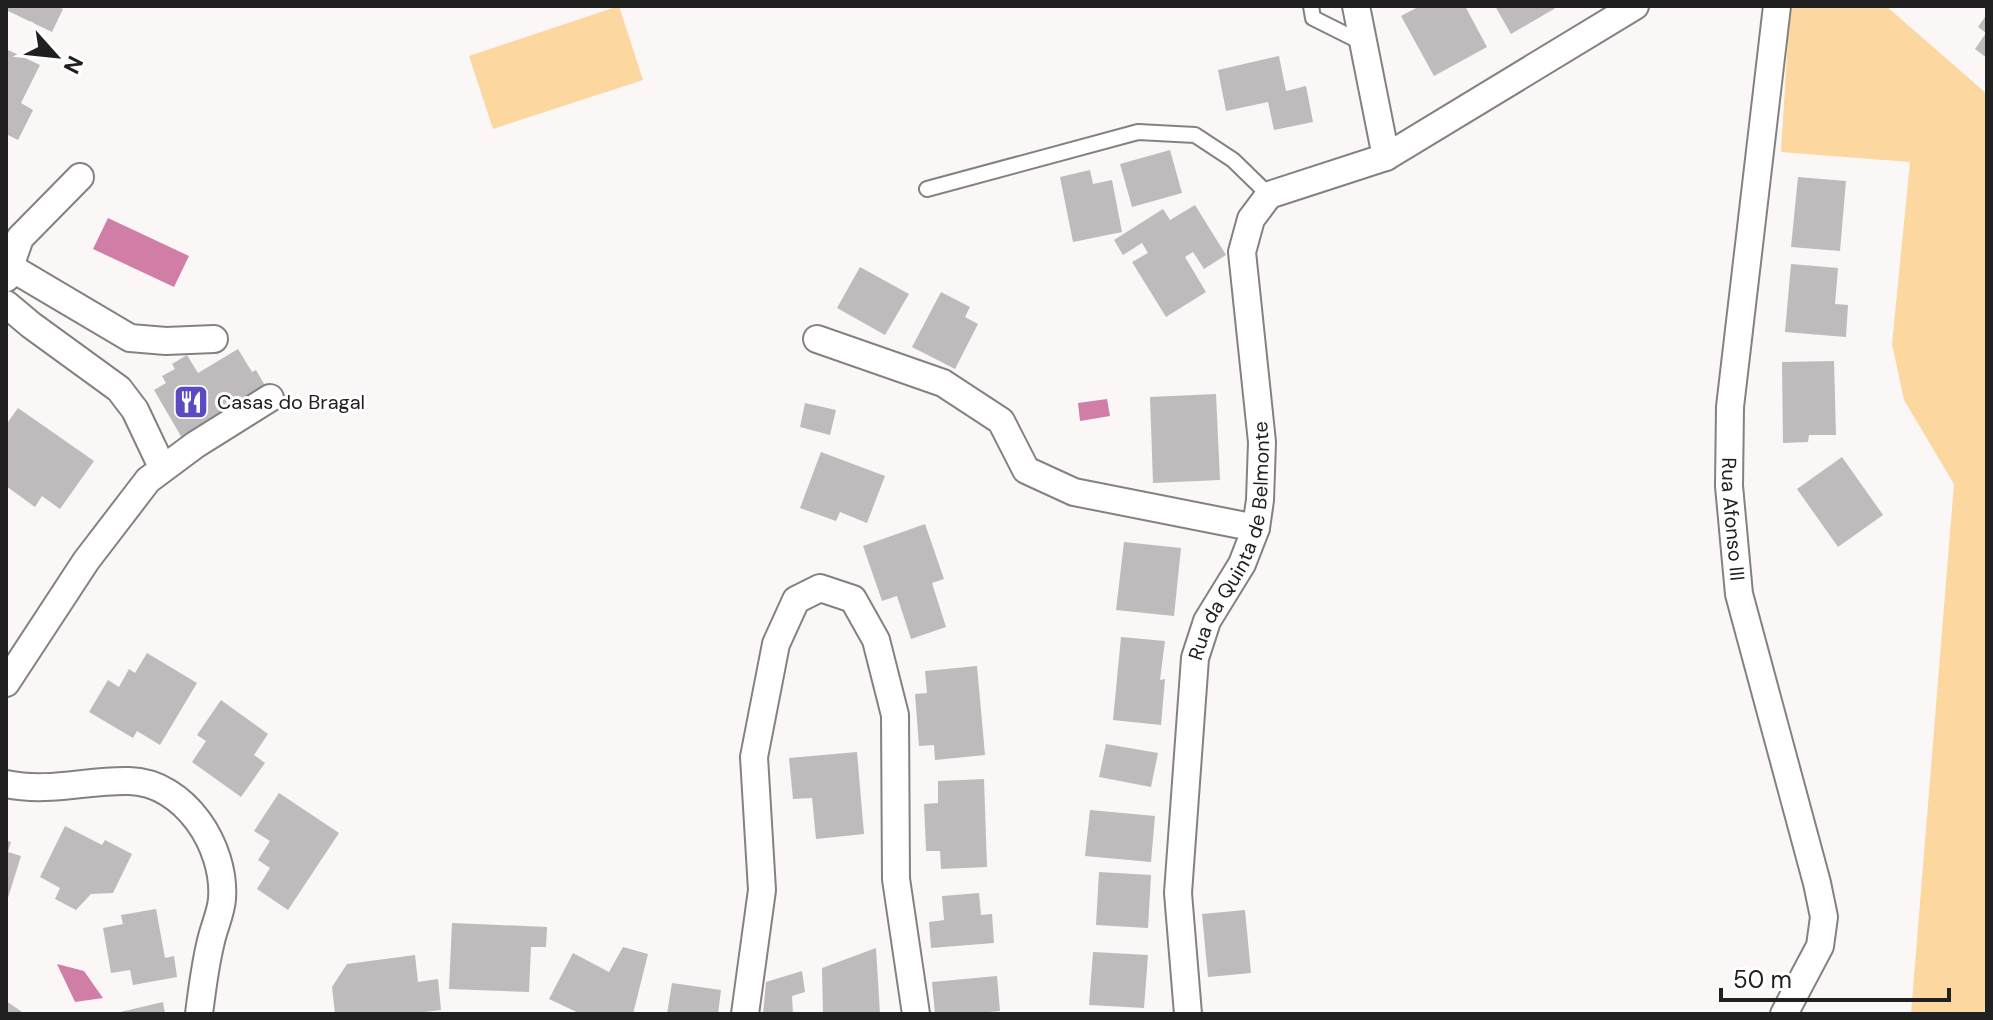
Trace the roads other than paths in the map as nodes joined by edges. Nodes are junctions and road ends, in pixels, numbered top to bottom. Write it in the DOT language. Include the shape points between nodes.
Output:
graph roads {
  1 [pos="1311,6"];
  2 [pos="1356,6"];
  3 [pos="1635,6"];
  4 [pos="1777,6"];
  5 [pos="1364,44"];
  6 [pos="1386,157"];
  7 [pos="80,177"];
  8 [pos="927,189"];
  9 [pos="1269,195"];
  10 [pos="6,278"];
  11 [pos="6,304"];
  12 [pos="214,339"];
  13 [pos="817,339"];
  14 [pos="270,398"];
  15 [pos="162,467"];
  16 [pos="1256,528"];
  17 [pos="6,683"];
  18 [pos="6,784"];
  19 [pos="199,1014"];
  20 [pos="745,1014"];
  21 [pos="916,1014"];
  22 [pos="1188,1014"];
  23 [pos="1784,1014"];
  1 -- 5 [label="lane" via="1313,18"];
  2 -- 5 [label="street"];
  3 -- 6 [label="street"];
  4 -- 23 [label="street, Rua Afonso III" via="1730,407 1729,486 1739,594 1824,917 1820,946"];
  5 -- 6 [label="street"];
  6 -- 9 [label="street"];
  7 -- 10 [label="street" via="20,238"];
  8 -- 9 [label="lane" via="1138,132 1195,135 1233,160"];
  9 -- 16 [label="street, Rua da Quinta de Belmonte" via="1251,219 1242,252 1262,442"];
  10 -- 12 [label="street" via="15,270 130,338"];
  11 -- 15 [label="street" via="119,389"];
  13 -- 16 [label="street" via="943,383 1001,421 1026,470 1074,492"];
  14 -- 15 [label="street"];
  15 -- 17 [label="street" via="132,498"];
  16 -- 22 [label="street, Rua da Quinta de Belmonte" via="1242,564 1207,621 1195,658 1178,893"];
  18 -- 19 [label="street" via="45,789 131,781 160,787 186,806 219,860 222,900"];
  20 -- 21 [label="street" via="762,890 754,757 776,644 796,600 820,588 853,599 876,640 895,715 896,879"];
}
